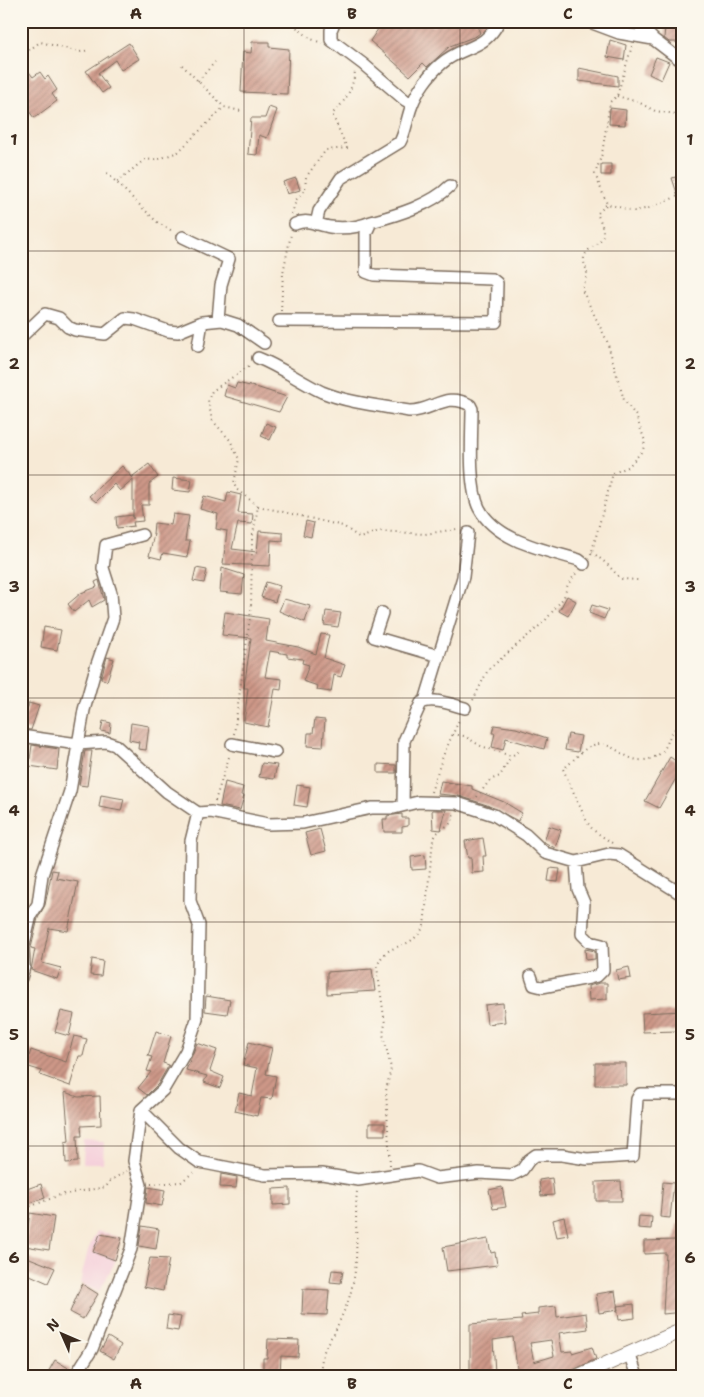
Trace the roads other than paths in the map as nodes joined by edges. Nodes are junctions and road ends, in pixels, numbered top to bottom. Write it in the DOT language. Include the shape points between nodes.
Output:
graph roads {
  1 [pos="335,21"];
  2 [pos="499,21"];
  3 [pos="587,21"];
  4 [pos="635,21"];
  5 [pos="653,39"];
  6 [pos="683,62"];
  7 [pos="412,104"];
  8 [pos="450,186"];
  9 [pos="371,222"];
  10 [pos="295,224"];
  11 [pos="316,224"];
  12 [pos="183,237"];
  13 [pos="218,320"];
  14 [pos="278,321"];
  15 [pos="202,322"];
  16 [pos="21,337"];
  17 [pos="264,343"];
  18 [pos="198,346"];
  19 [pos="258,358"];
  20 [pos="468,533"];
  21 [pos="142,535"];
  22 [pos="584,564"];
  23 [pos="382,613"];
  24 [pos="439,656"];
  25 [pos="425,701"];
  26 [pos="465,708"];
  27 [pos="21,736"];
  28 [pos="78,744"];
  29 [pos="232,744"];
  30 [pos="275,752"];
  31 [pos="403,805"];
  32 [pos="198,813"];
  33 [pos="576,862"];
  34 [pos="683,895"];
  35 [pos="531,976"];
  36 [pos="21,978"];
  37 [pos="683,1094"];
  38 [pos="141,1110"];
  39 [pos="21,1149"];
  40 [pos="21,1167"];
  41 [pos="683,1330"];
  42 [pos="629,1354"];
  43 [pos="76,1376"];
  44 [pos="580,1376"];
  45 [pos="637,1376"];
  1 -- 7 [label="street" via="331,40"];
  2 -- 7 [label="street" via="485,40 441,64"];
  3 -- 5 [label="street" via="619,34"];
  4 -- 5 [label="street"];
  5 -- 6 [label="street"];
  7 -- 11 [label="street" via="400,142 341,178 319,211"];
  8 -- 9 [label="street" via="419,204"];
  9 -- 11 [label="street" via="344,228"];
  9 -- 14 [label="street" via="366,233 366,272 374,275 492,279 496,283 496,322"];
  10 -- 11 [label="street" via="304,220"];
  12 -- 13 [label="street" via="229,259 220,294"];
  13 -- 15 [label="street"];
  13 -- 17 [label="street" via="238,325"];
  15 -- 16 [label="street" via="178,332 125,318 105,334 75,330 59,318 45,314"];
  15 -- 18 [label="street"];
  19 -- 22 [label="street" via="277,365 321,391 342,398 408,411 419,411 446,400 467,404 472,409 471,461 477,500 483,513 503,533"];
  20 -- 24 [label="street" via="463,577"];
  21 -- 28 [label="street" via="106,546 103,568 111,593 113,618 96,667"];
  23 -- 24 [label="street" via="374,637"];
  24 -- 25 [label="street"];
  25 -- 26 [label="street"];
  25 -- 31 [label="street" via="421,703 404,741"];
  27 -- 28 [label="street"];
  28 -- 32 [label="street" via="115,744 167,792"];
  28 -- 36 [label="street" via="70,791 42,875 38,904 31,916 23,948"];
  29 -- 30 [label="street"];
  31 -- 32 [label="street" via="372,808 303,823 268,824 211,812"];
  31 -- 33 [label="street" via="430,801 470,807 494,815 526,836 545,854"];
  32 -- 38 [label="street" via="191,841 190,901 199,924 197,1019 186,1051 163,1090"];
  33 -- 34 [label="street" via="609,854 619,855"];
  33 -- 35 [label="street" via="578,889 584,903 582,934 590,942 602,945 604,964 597,976 542,987 534,985"];
  37 -- 38 [label="street" via="640,1094 632,1156 587,1159 536,1155 522,1170 512,1175 472,1173 437,1178 418,1170 358,1180 322,1174 265,1175 199,1162 179,1148"];
  38 -- 43 [label="street" via="134,1161 141,1184 131,1249 92,1349"];
  39 -- 40 [label="street"];
  41 -- 42 [label="main road"];
  42 -- 44 [label="main road"];
  42 -- 45 [label="street"];
}
